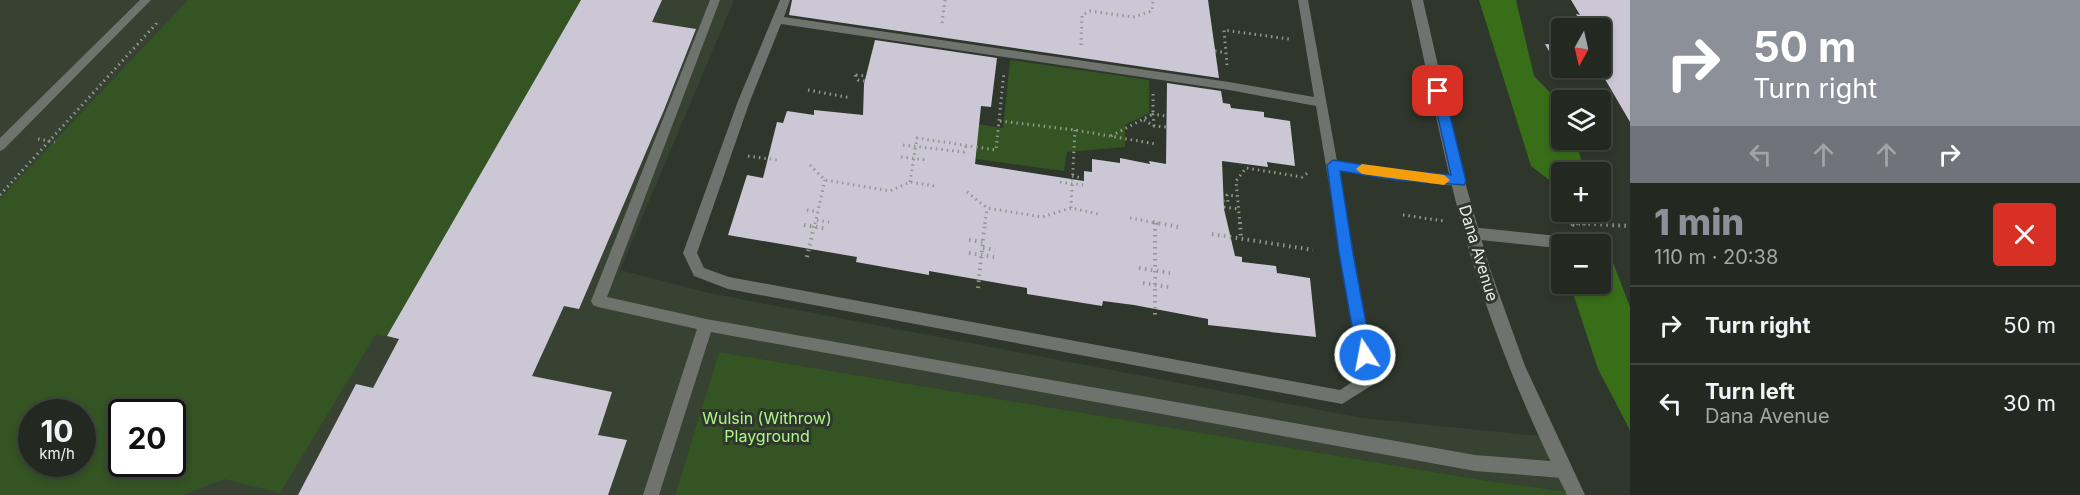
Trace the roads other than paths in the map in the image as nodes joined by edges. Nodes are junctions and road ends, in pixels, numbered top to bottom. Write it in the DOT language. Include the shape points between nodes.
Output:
graph roads {
  1 [pos="147,0"];
  2 [pos="716,0"];
  3 [pos="785,0"];
  4 [pos="1303,0"];
  5 [pos="1417,0"];
  6 [pos="777,20"];
  7 [pos="1321,103"];
  8 [pos="0,146"];
  9 [pos="1333,165"];
  10 [pos="1459,181"];
  11 [pos="1470,229"];
  12 [pos="1551,241"];
  13 [pos="706,325"];
  14 [pos="1563,470"];
  15 [pos="651,495"];
  16 [pos="1576,495"];
  1 -- 8 [label="lane"];
  2 -- 13 [label="lane" via="598,301"];
  3 -- 6 [label="lane"];
  4 -- 7 [label="lane"];
  5 -- 10 [label="street, Dana Avenue"];
  6 -- 7 [label="lane"];
  6 -- 9 [label="lane" via="690,253 699,272 728,283 1342,397 1369,379"];
  7 -- 9 [label="lane"];
  9 -- 10 [label="lane"];
  10 -- 11 [label="street, Dana Avenue"];
  11 -- 12 [label="street"];
  11 -- 14 [label="street, Dana Avenue" via="1495,307"];
  13 -- 14 [label="lane" via="1463,461"];
  13 -- 15 [label="lane"];
  14 -- 16 [label="street, Dana Avenue"];
}
